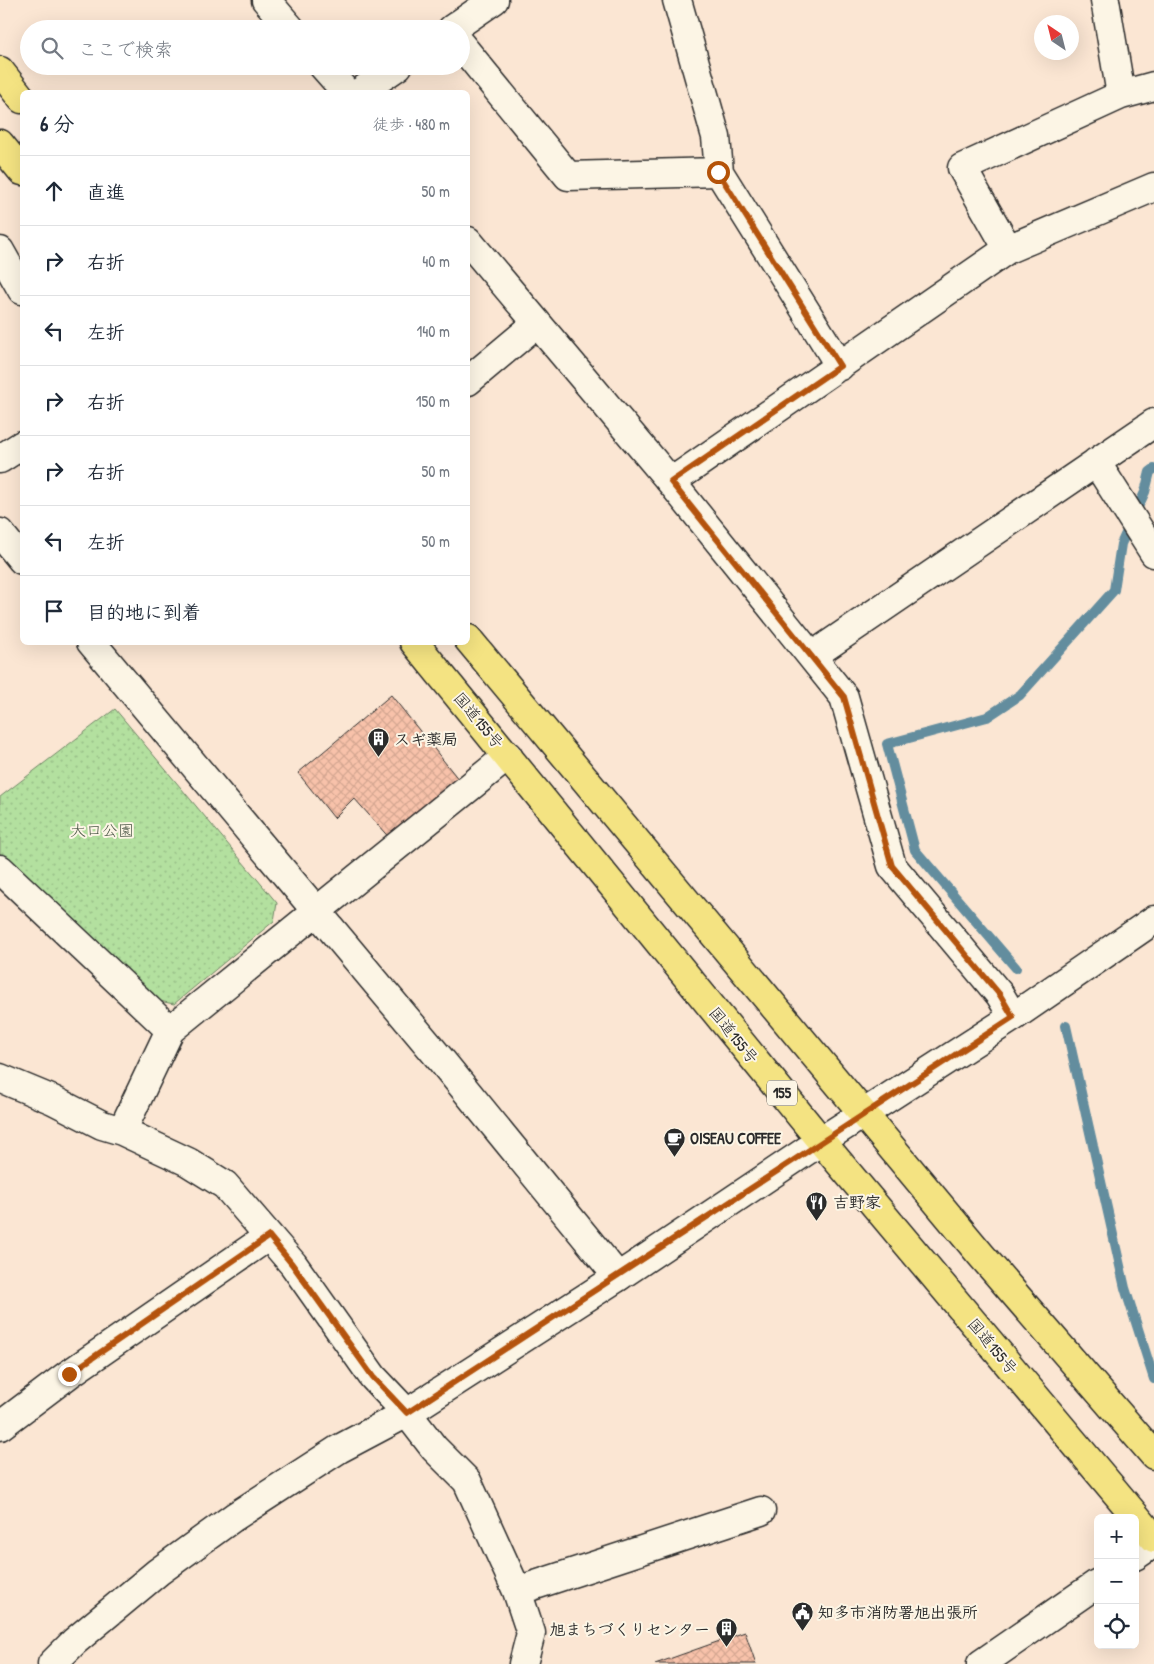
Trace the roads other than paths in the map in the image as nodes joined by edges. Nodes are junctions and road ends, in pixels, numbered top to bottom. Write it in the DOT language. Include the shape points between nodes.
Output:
graph roads {
  1 [pos="266,0"];
  2 [pos="494,0"];
  3 [pos="677,0"];
  4 [pos="1105,0"];
  5 [pos="283,20"];
  6 [pos="465,20"];
  7 [pos="470,56"];
  8 [pos="0,71"];
  9 [pos="331,75"];
  10 [pos="385,75"];
  11 [pos="1154,86"];
  12 [pos="344,90"];
  13 [pos="363,90"];
  14 [pos="20,96"];
  15 [pos="1121,96"];
  16 [pos="0,144"];
  17 [pos="20,169"];
  18 [pos="718,172"];
  19 [pos="1154,187"];
  20 [pos="470,243"];
  21 [pos="1008,249"];
  22 [pos="0,251"];
  23 [pos="20,286"];
  24 [pos="536,324"];
  25 [pos="840,366"];
  26 [pos="470,379"];
  27 [pos="1154,423"];
  28 [pos="20,446"];
  29 [pos="0,459"];
  30 [pos="1096,462"];
  31 [pos="671,482"];
  32 [pos="0,533"];
  33 [pos="1154,553"];
  34 [pos="20,558"];
  35 [pos="470,641"];
  36 [pos="93,645"];
  37 [pos="416,645"];
  38 [pos="812,656"];
  39 [pos="508,756"];
  40 [pos="0,868"];
  41 [pos="315,912"];
  42 [pos="1154,920"];
  43 [pos="1013,1017"];
  44 [pos="170,1030"];
  45 [pos="0,1078"];
  46 [pos="863,1114"];
  47 [pos="122,1131"];
  48 [pos="821,1141"];
  49 [pos="269,1236"];
  50 [pos="618,1277"];
  51 [pos="407,1413"];
  52 [pos="0,1426"];
  53 [pos="1154,1455"];
  54 [pos="761,1511"];
  55 [pos="1154,1538"];
  56 [pos="1154,1543"];
  57 [pos="1139,1553"];
  58 [pos="1094,1586"];
  59 [pos="517,1591"];
  60 [pos="52,1664"];
  61 [pos="523,1664"];
  62 [pos="981,1664"];
  1 -- 5 [label="street"];
  2 -- 6 [label="street"];
  3 -- 18 [label="street" via="716,137"];
  4 -- 15 [label="street"];
  7 -- 18 [label="street" via="568,176"];
  8 -- 14 [label="highway"];
  9 -- 12 [label="street"];
  10 -- 13 [label="street"];
  11 -- 15 [label="street"];
  15 -- 21 [label="street" via="962,168"];
  16 -- 17 [label="highway"];
  18 -- 25 [label="street"];
  19 -- 21 [label="street"];
  20 -- 24 [label="street"];
  21 -- 25 [label="street"];
  22 -- 23 [label="street"];
  24 -- 26 [label="street"];
  24 -- 31 [label="street"];
  25 -- 31 [label="street"];
  27 -- 30 [label="street"];
  28 -- 29 [label="street"];
  30 -- 33 [label="street"];
  30 -- 38 [label="street"];
  31 -- 38 [label="street"];
  32 -- 34 [label="street"];
  35 -- 46 [label="highway"];
  36 -- 41 [label="street"];
  37 -- 39 [label="highway, 国道155号 / 155"];
  38 -- 43 [label="street" via="844,697 892,866 1000,995"];
  39 -- 41 [label="street"];
  39 -- 48 [label="highway, 国道155号 / 155"];
  40 -- 44 [label="street"];
  41 -- 44 [label="street"];
  41 -- 50 [label="street"];
  42 -- 43 [label="street"];
  43 -- 46 [label="street"];
  44 -- 47 [label="street"];
  45 -- 47 [label="street"];
  46 -- 48 [label="street"];
  46 -- 53 [label="highway"];
  47 -- 49 [label="street" via="188,1162 225,1185"];
  48 -- 50 [label="street"];
  48 -- 55 [label="highway, 国道155号 / 155"];
  49 -- 51 [label="street" via="373,1377"];
  49 -- 52 [label="street" via="69,1374"];
  50 -- 51 [label="street"];
  51 -- 59 [label="street" via="434,1448 467,1481"];
  51 -- 60 [label="street" via="339,1449 234,1517 158,1572"];
  54 -- 59 [label="street"];
  56 -- 57 [label="street"];
  58 -- 62 [label="street"];
  59 -- 61 [label="street" via="531,1633"];
}
